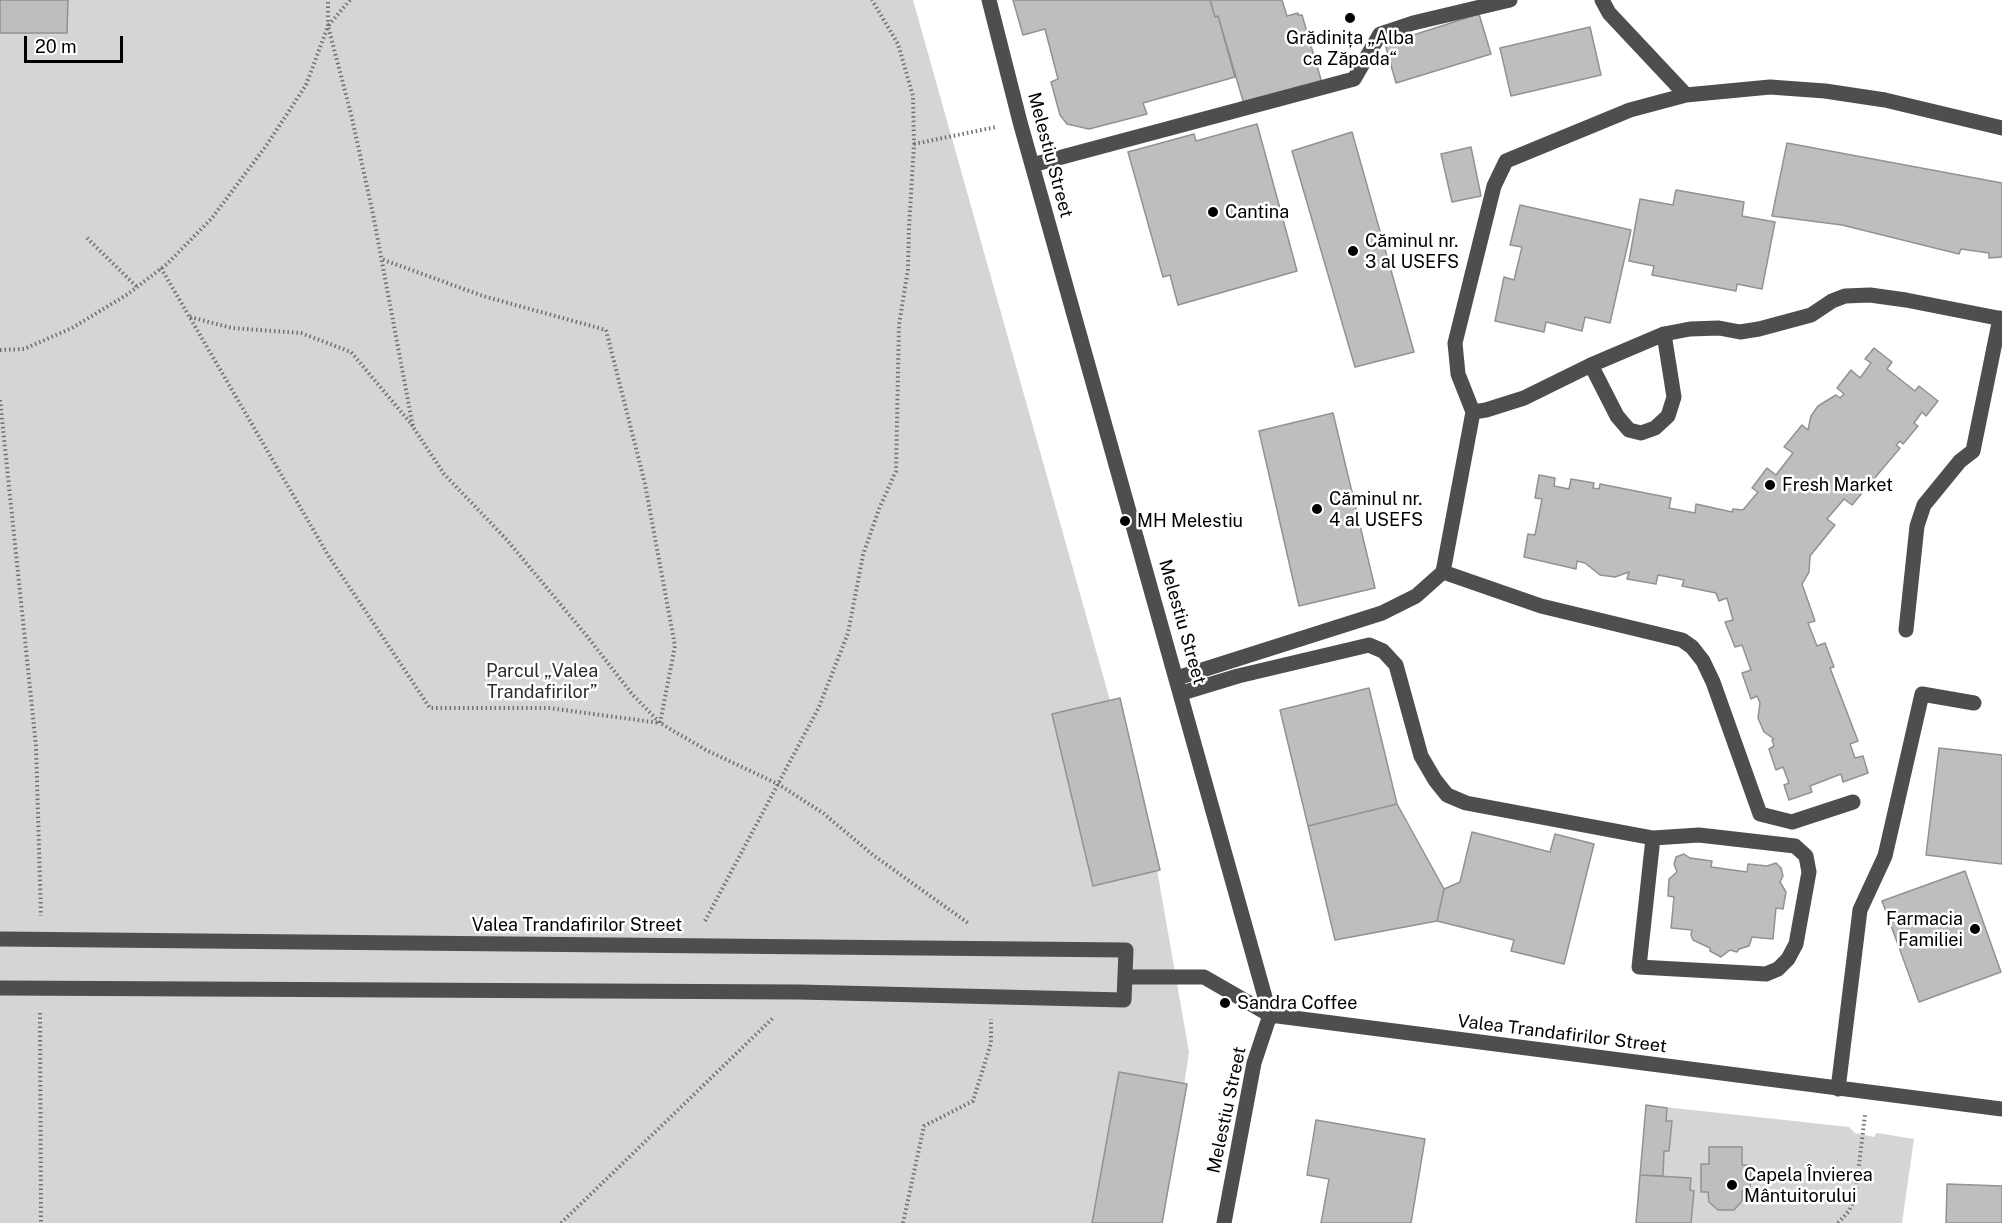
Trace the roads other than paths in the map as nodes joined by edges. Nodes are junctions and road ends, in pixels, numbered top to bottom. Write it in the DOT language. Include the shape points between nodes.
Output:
graph roads {
  1 [pos="989,0"];
  2 [pos="1510,0"];
  3 [pos="1602,0"];
  4 [pos="1686,95"];
  5 [pos="2002,128"];
  6 [pos="1032,165"];
  7 [pos="2001,319"];
  8 [pos="1664,334"];
  9 [pos="1591,365"];
  10 [pos="1473,412"];
  11 [pos="1443,572"];
  12 [pos="1906,630"];
  13 [pos="1177,678"];
  14 [pos="1182,693"];
  15 [pos="1974,703"];
  16 [pos="1853,802"];
  17 [pos="1653,838"];
  18 [pos="0,939"];
  19 [pos="1125,977"];
  20 [pos="0,988"];
  21 [pos="1270,1015"];
  22 [pos="1838,1089"];
  23 [pos="2002,1109"];
  24 [pos="1224,1223"];
  1 -- 6 [label="street, Melestiu Street"];
  2 -- 6 [label="street" via="1380,34 1354,79"];
  3 -- 4 [label="street"];
  4 -- 5 [label="street" via="1770,87 1825,91 1885,100"];
  4 -- 10 [label="street" via="1630,110 1506,161 1494,186 1455,343 1458,374"];
  6 -- 13 [label="street, Melestiu Street"];
  7 -- 8 [label="street" via="1906,300 1845,296 1811,315 1759,329 1690,329"];
  7 -- 12 [label="street" via="1972,451 1924,505 1917,526"];
  8 -- 9 [label="street"];
  8 -- 9 [label="street" via="1674,397 1668,416 1655,428 1641,433 1629,430 1617,416"];
  9 -- 10 [label="street" via="1524,398"];
  10 -- 11 [label="street"];
  11 -- 13 [label="street" via="1416,596 1382,613"];
  11 -- 16 [label="street" via="1541,606 1682,640 1703,661 1713,682 1760,814 1792,822"];
  13 -- 14 [label="street, Melestiu Street"];
  14 -- 17 [label="street" via="1369,645 1383,651 1396,665 1421,756 1447,795 1466,803"];
  14 -- 21 [label="street, Melestiu Street"];
  15 -- 22 [label="street" via="1922,694 1885,856 1860,910"];
  17 -- 17 [label="street" via="1699,835 1795,846 1806,856 1809,872 1796,944 1788,959 1766,974 1639,967"];
  18 -- 19 [label="street, Valea Trandafirilor Street" via="1126,950"];
  19 -- 20 [label="street, Valea Trandafirilor Street" via="1124,1000 799,992"];
  19 -- 21 [label="street, Valea Trandafirilor Street" via="1204,977"];
  21 -- 22 [label="street, Valea Trandafirilor Street"];
  21 -- 24 [label="street, Melestiu Street" via="1254,1063"];
  22 -- 23 [label="street, Valea Trandafirilor Street"];
}
